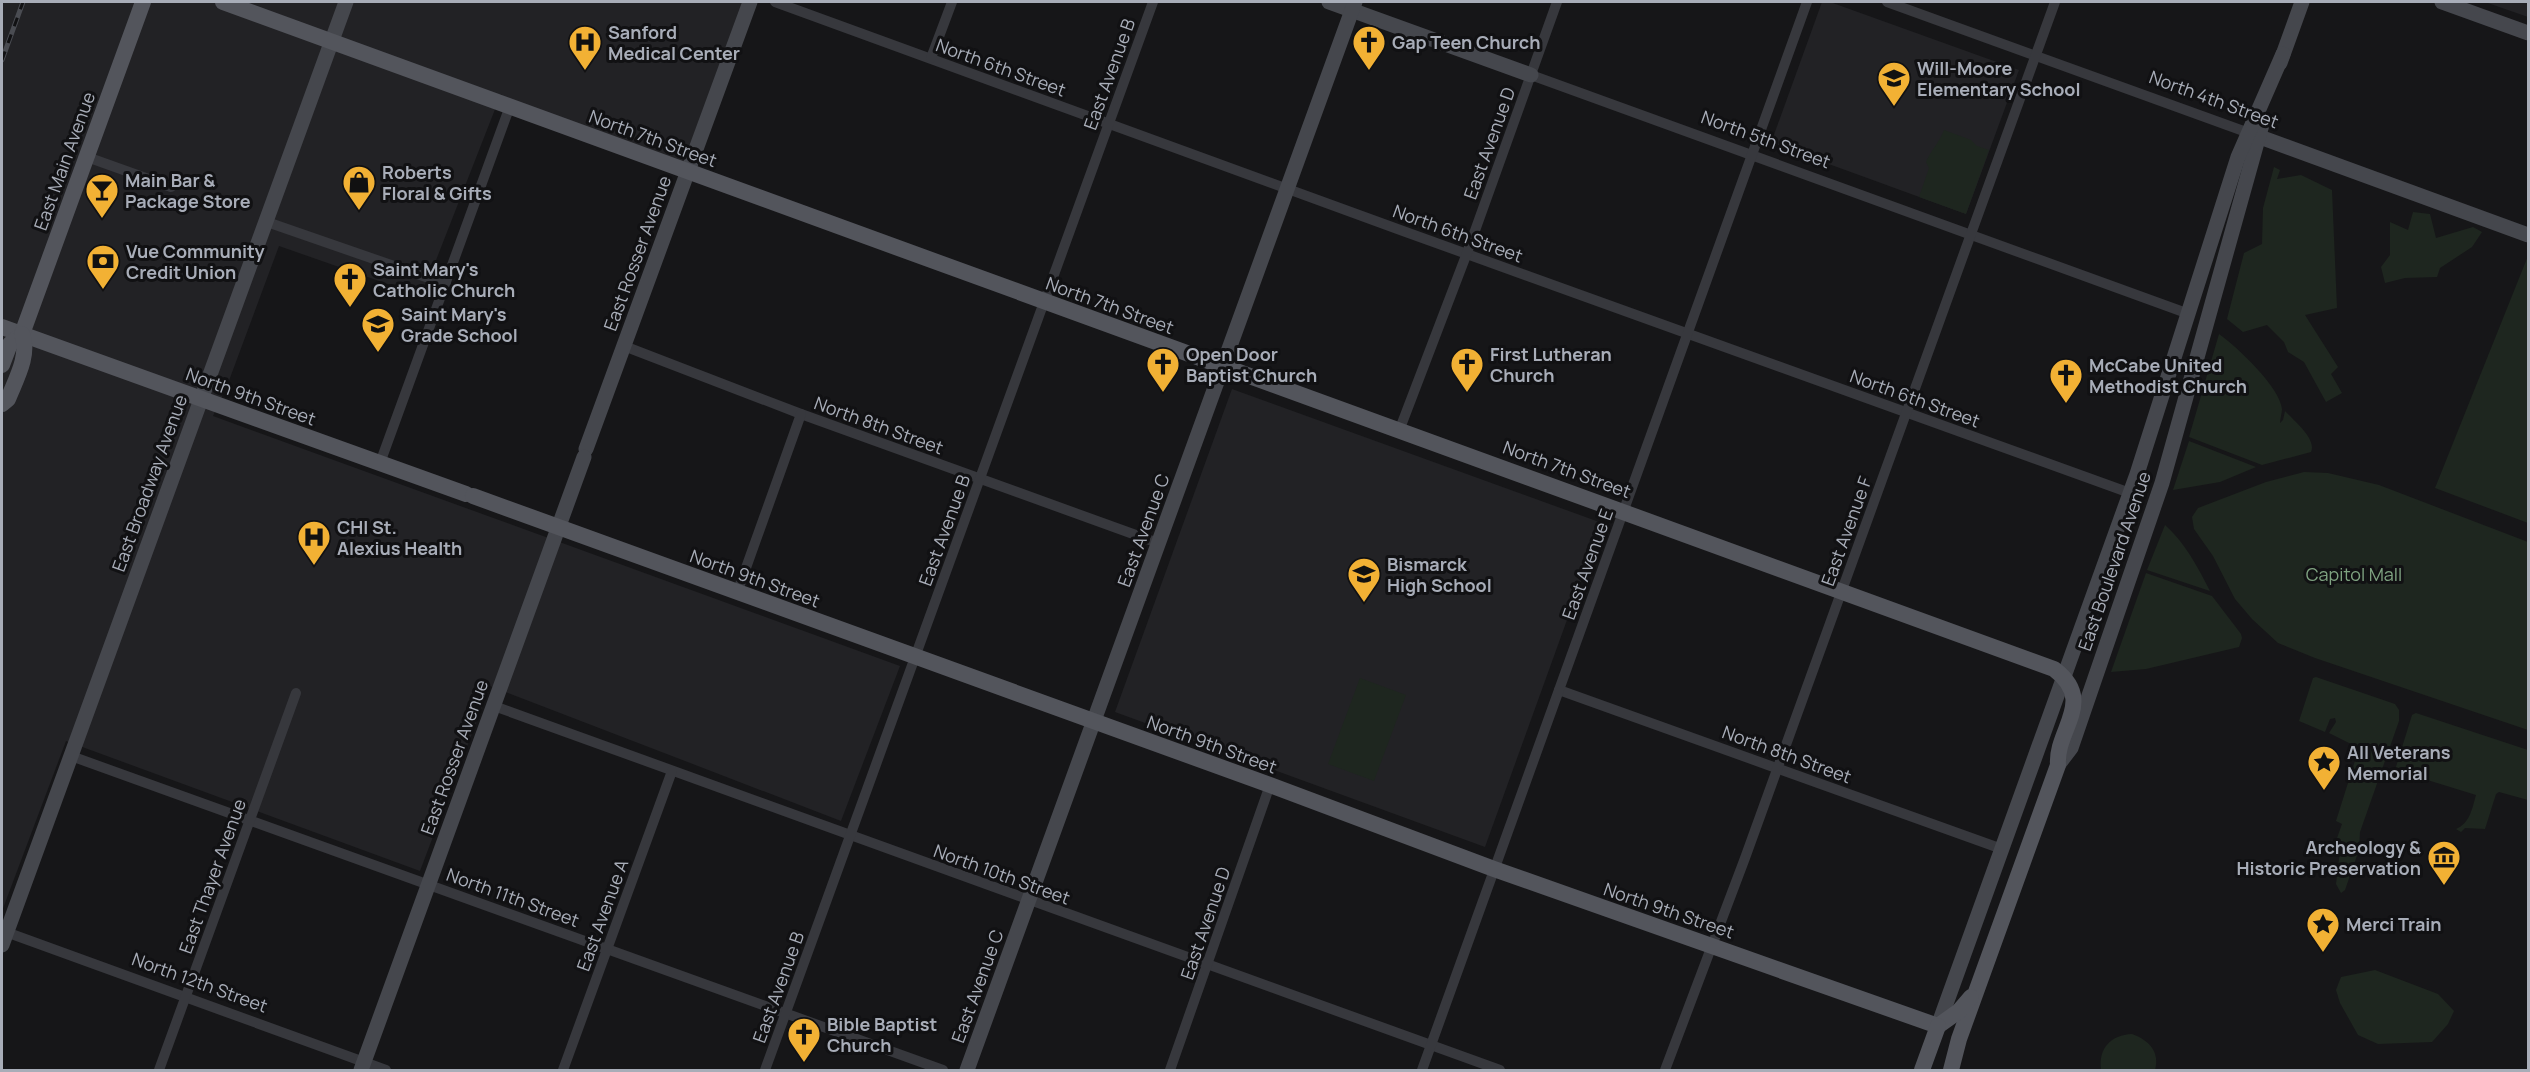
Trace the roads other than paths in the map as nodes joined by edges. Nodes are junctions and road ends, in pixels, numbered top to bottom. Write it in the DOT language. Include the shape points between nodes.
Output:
graph roads {
  1 [pos="143,2"];
  2 [pos="223,2"];
  3 [pos="346,2"];
  4 [pos="750,2"];
  5 [pos="775,2"];
  6 [pos="952,2"];
  7 [pos="1153,2"];
  8 [pos="1329,2"];
  9 [pos="1557,2"];
  10 [pos="1807,2"];
  11 [pos="1887,2"];
  12 [pos="2055,2"];
  13 [pos="2302,2"];
  14 [pos="2442,2"];
  15 [pos="1354,6"];
  16 [pos="2529,33"];
  17 [pos="331,42"];
  18 [pos="2036,54"];
  19 [pos="931,58"];
  20 [pos="1531,75"];
  21 [pos="510,106"];
  22 [pos="1108,125"];
  23 [pos="2253,135"];
  24 [pos="1752,155"];
  25 [pos="87,157"];
  26 [pos="688,171"];
  27 [pos="171,187"];
  28 [pos="1289,188"];
  29 [pos="267,222"];
  30 [pos="2529,234"];
  31 [pos="1970,235"];
  32 [pos="1467,253"];
  33 [pos="446,284"];
  34 [pos="1045,302"];
  35 [pos="2189,315"];
  36 [pos="2,327"];
  37 [pos="1688,333"];
  38 [pos="22,334"];
  39 [pos="624,346"];
  40 [pos="2,365"];
  41 [pos="1223,366"];
  42 [pos="200,398"];
  43 [pos="2,404"];
  44 [pos="1906,413"];
  45 [pos="801,414"];
  46 [pos="1400,431"];
  47 [pos="380,463"];
  48 [pos="980,479"];
  49 [pos="2130,493"];
  50 [pos="1624,510"];
  51 [pos="557,527"];
  52 [pos="1158,543"];
  53 [pos="1842,590"];
  54 [pos="737,593"];
  55 [pos="915,657"];
  56 [pos="2065,678"];
  57 [pos="1559,690"];
  58 [pos="296,693"];
  59 [pos="494,706"];
  60 [pos="1095,723"];
  61 [pos="71,756"];
  62 [pos="2058,765"];
  63 [pos="1778,768"];
  64 [pos="672,771"];
  65 [pos="1270,785"];
  66 [pos="250,819"];
  67 [pos="850,836"];
  68 [pos="2002,849"];
  69 [pos="1494,869"];
  70 [pos="429,884"];
  71 [pos="1029,901"];
  72 [pos="3,936"];
  73 [pos="1713,946"];
  74 [pos="608,949"];
  75 [pos="1207,966"];
  76 [pos="1980,981"];
  77 [pos="185,997"];
  78 [pos="786,1014"];
  79 [pos="1938,1026"];
  80 [pos="1431,1045"];
  81 [pos="362,1066"];
  82 [pos="1922,1067"];
  83 [pos="159,1071"];
  84 [pos="386,1071"];
  85 [pos="563,1071"];
  86 [pos="765,1071"];
  87 [pos="943,1071"];
  88 [pos="967,1071"];
  89 [pos="1170,1071"];
  90 [pos="1422,1071"];
  91 [pos="1500,1071"];
  92 [pos="1665,1071"];
  93 [pos="1952,1071"];
  1 -- 25 [label="main road, East Main Avenue"];
  2 -- 17 [label="main road, North 7th Street"];
  3 -- 17 [label="street, East Broadway Avenue"];
  4 -- 26 [label="street, East Rosser Avenue"];
  5 -- 19 [label="street, North 6th Street"];
  6 -- 19 [label="street"];
  7 -- 22 [label="street, East Avenue B"];
  8 -- 15 [label="street, North 5th Street"];
  9 -- 20 [label="street, East Avenue D"];
  10 -- 24 [label="street, East Avenue E"];
  11 -- 18 [label="street, North 4th Street"];
  12 -- 18 [label="street, East Avenue F"];
  13 -- 23 [label="street, East Boulevard Avenue"];
  14 -- 16 [label="street"];
  15 -- 20 [label="street, North 5th Street"];
  15 -- 28 [label="street, East Avenue C"];
  17 -- 21 [label="main road, North 7th Street"];
  17 -- 29 [label="street, East Broadway Avenue"];
  18 -- 23 [label="street, North 4th Street"];
  18 -- 31 [label="street, East Avenue F"];
  19 -- 22 [label="street, North 6th Street"];
  20 -- 24 [label="street, North 5th Street"];
  20 -- 32 [label="street, East Avenue D"];
  21 -- 26 [label="main road, North 7th Street"];
  21 -- 33 [label="street"];
  22 -- 28 [label="street, North 6th Street"];
  22 -- 34 [label="street, East Avenue B"];
  23 -- 30 [label="street, North 4th Street"];
  23 -- 35 [label="street, East Boulevard Avenue" via="2238,157"];
  23 -- 62 [label="street, East Boulevard Avenue" via="2162,483 2071,748"];
  24 -- 31 [label="street, North 5th Street"];
  24 -- 37 [label="street, East Avenue E"];
  25 -- 27 [label="street"];
  25 -- 38 [label="main road, East Main Avenue"];
  26 -- 34 [label="main road, North 7th Street"];
  26 -- 39 [label="street, East Rosser Avenue"];
  28 -- 32 [label="street, North 6th Street"];
  28 -- 41 [label="street, East Avenue C"];
  29 -- 33 [label="street"];
  29 -- 42 [label="street, East Broadway Avenue"];
  31 -- 35 [label="street, North 5th Street"];
  31 -- 44 [label="street, East Avenue F"];
  32 -- 37 [label="street, North 6th Street"];
  32 -- 46 [label="street, East Avenue D"];
  33 -- 47 [label="street"];
  34 -- 41 [label="main road, North 7th Street"];
  34 -- 48 [label="street, East Avenue B"];
  35 -- 49 [label="street, East Boulevard Avenue"];
  36 -- 38 [label="main road, North 9th Street"];
  37 -- 44 [label="street, North 6th Street"];
  37 -- 50 [label="street, East Avenue E"];
  38 -- 40 [label="main road, East Main Avenue" via="10,344"];
  38 -- 42 [label="main road, North 9th Street"];
  38 -- 43 [label="main road, East Main Avenue" via="25,353 8,399"];
  39 -- 45 [label="street, North 8th Street"];
  39 -- 51 [label="street, East Rosser Avenue"];
  41 -- 46 [label="main road, North 7th Street"];
  41 -- 52 [label="street, East Avenue C"];
  42 -- 47 [label="main road, North 9th Street"];
  42 -- 61 [label="street, East Broadway Avenue"];
  44 -- 49 [label="street, North 6th Street"];
  44 -- 53 [label="street, East Avenue F"];
  45 -- 48 [label="street, North 8th Street"];
  45 -- 54 [label="street"];
  46 -- 50 [label="main road, North 7th Street"];
  47 -- 51 [label="main road, North 9th Street"];
  48 -- 52 [label="street, North 8th Street"];
  48 -- 55 [label="street, East Avenue B"];
  49 -- 56 [label="street, East Boulevard Avenue"];
  50 -- 53 [label="main road, North 7th Street"];
  50 -- 57 [label="street, East Avenue E"];
  51 -- 54 [label="main road, North 9th Street"];
  51 -- 59 [label="street, East Rosser Avenue"];
  52 -- 60 [label="street, East Avenue C"];
  53 -- 56 [label="main road, North 7th Street" via="2047,665"];
  53 -- 63 [label="street, East Avenue F"];
  54 -- 55 [label="main road, North 9th Street"];
  55 -- 60 [label="main road, North 9th Street"];
  55 -- 67 [label="street, East Avenue B"];
  56 -- 62 [label="main road" via="2072,692 2073,708"];
  56 -- 68 [label="street, East Boulevard Avenue"];
  57 -- 63 [label="street, North 8th Street"];
  57 -- 69 [label="street, East Avenue E"];
  58 -- 66 [label="street, East Thayer Avenue"];
  59 -- 64 [label="street, North 10th Street"];
  59 -- 70 [label="street, East Rosser Avenue"];
  60 -- 65 [label="main road, North 9th Street"];
  60 -- 71 [label="street, East Avenue C"];
  61 -- 66 [label="street, North 11th Street"];
  61 -- 72 [label="street, East Broadway Avenue"];
  62 -- 76 [label="main road, East Boulevard Avenue"];
  63 -- 68 [label="street, North 8th Street"];
  63 -- 73 [label="street, East Avenue F"];
  64 -- 67 [label="street, North 10th Street"];
  64 -- 74 [label="street, East Avenue A"];
  65 -- 69 [label="main road, North 9th Street"];
  65 -- 75 [label="street, East Avenue D"];
  66 -- 70 [label="street, North 11th Street"];
  66 -- 77 [label="street, East Thayer Avenue"];
  67 -- 71 [label="street, North 10th Street"];
  67 -- 78 [label="street, East Avenue B"];
  68 -- 79 [label="street, East Boulevard Avenue"];
  69 -- 73 [label="main road, North 9th Street"];
  69 -- 80 [label="street, East Avenue E"];
  70 -- 74 [label="street, North 11th Street"];
  70 -- 81 [label="street, East Rosser Avenue"];
  71 -- 75 [label="street, North 10th Street"];
  71 -- 88 [label="street, East Avenue C"];
  72 -- 77 [label="street, North 12th Street"];
  73 -- 79 [label="main road, North 9th Street"];
  73 -- 92 [label="street, East Avenue F"];
  74 -- 78 [label="street, North 11th Street"];
  74 -- 85 [label="street, East Avenue A"];
  75 -- 80 [label="street, North 10th Street"];
  75 -- 89 [label="street, East Avenue D"];
  76 -- 79 [label="main road" via="1962,1008"];
  76 -- 93 [label="main road, East Boulevard Avenue"];
  77 -- 81 [label="street, North 12th Street"];
  77 -- 83 [label="street, East Thayer Avenue"];
  78 -- 86 [label="street, East Avenue B"];
  78 -- 87 [label="street, North 11th Street"];
  79 -- 82 [label="main road, East Boulevard Avenue"];
  80 -- 90 [label="street, East Avenue E"];
  80 -- 91 [label="street, North 10th Street"];
  81 -- 84 [label="street, North 12th Street"];
}
